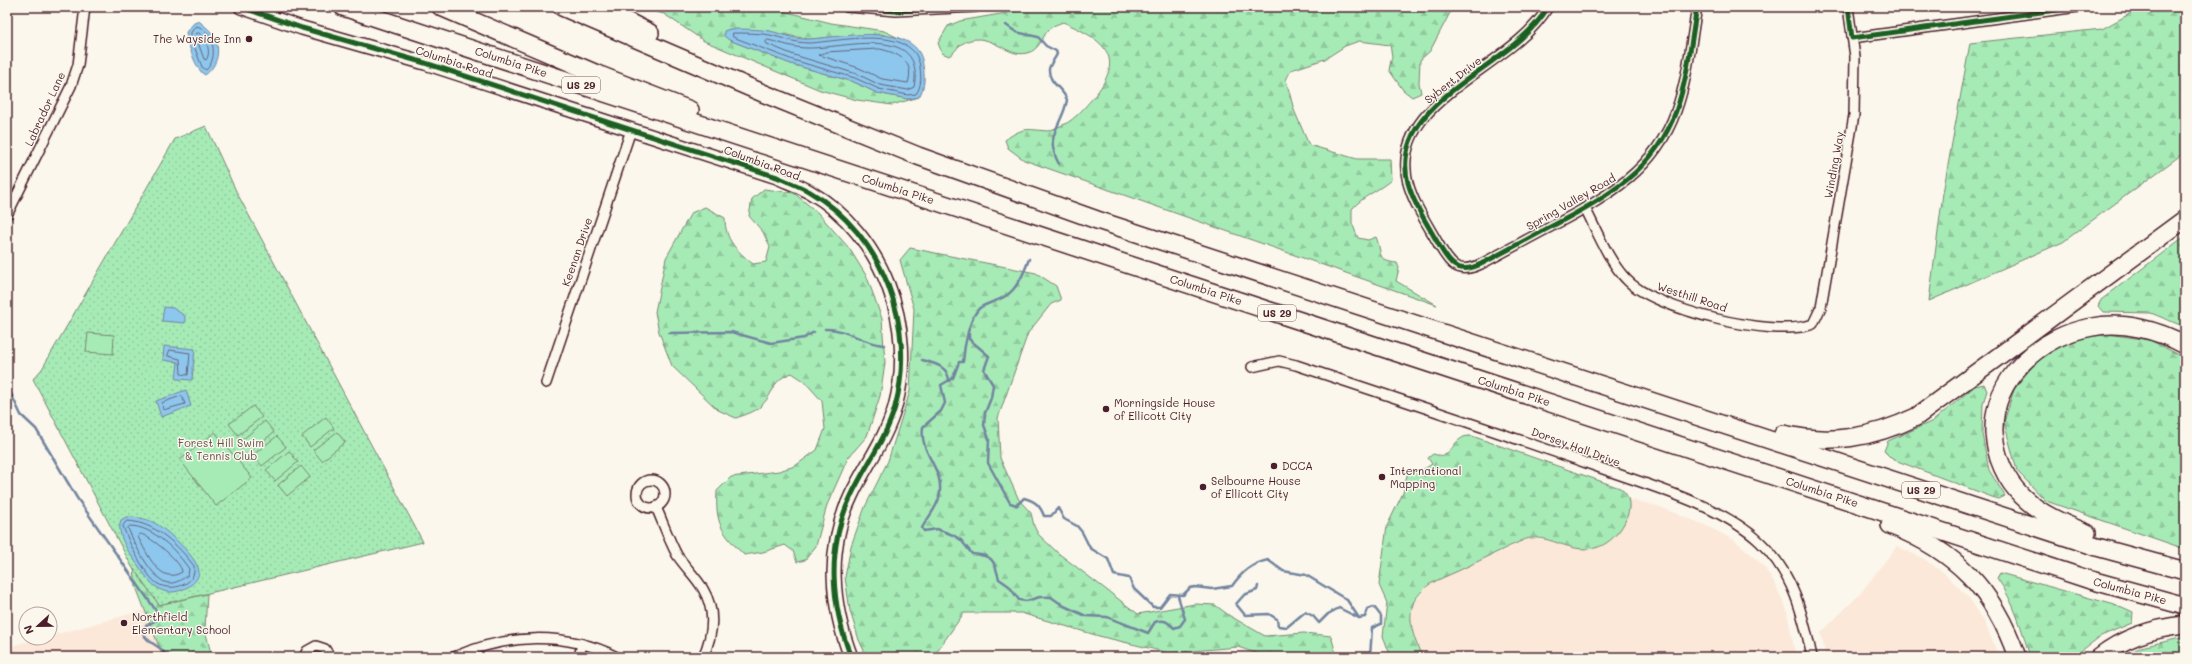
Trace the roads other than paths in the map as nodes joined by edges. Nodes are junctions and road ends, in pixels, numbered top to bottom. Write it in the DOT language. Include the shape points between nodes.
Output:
graph roads {
  1 [pos="85,7"];
  2 [pos="241,7"];
  3 [pos="343,7"];
  4 [pos="441,7"];
  5 [pos="562,7"];
  6 [pos="599,7"];
  7 [pos="847,7"];
  8 [pos="976,7"];
  9 [pos="1548,7"];
  10 [pos="1697,7"];
  11 [pos="1848,7"];
  12 [pos="2078,7"];
  13 [pos="1852,38"];
  14 [pos="765,94"];
  15 [pos="631,130"];
  16 [pos="819,163"];
  17 [pos="1585,208"];
  18 [pos="7,215"];
  19 [pos="2185,219"];
  20 [pos="1460,269"];
  21 [pos="1813,324"];
  22 [pos="2185,345"];
  23 [pos="1252,367"];
  24 [pos="546,383"];
  25 [pos="1668,406"];
  26 [pos="1734,463"];
  27 [pos="656,507"];
  28 [pos="2180,570"];
  29 [pos="2185,606"];
  30 [pos="2185,625"];
  31 [pos="582,644"];
  32 [pos="304,657"];
  33 [pos="330,657"];
  34 [pos="454,657"];
  35 [pos="579,657"];
  36 [pos="617,657"];
  37 [pos="703,657"];
  38 [pos="851,657"];
  39 [pos="1812,657"];
  40 [pos="2017,657"];
  41 [pos="2099,657"];
  1 -- 18 [label="street, Labrador Lane" via="78,65 71,86"];
  2 -- 15 [label="street, Columbia Road"];
  3 -- 16 [label="highway, Columbia Pike / US 29"];
  4 -- 16 [label="highway" via="597,74"];
  5 -- 14 [label="highway, US 29"];
  6 -- 14 [label="highway"];
  7 -- 8 [label="street" via="896,11"];
  9 -- 20 [label="street, Sybert Drive" via="1538,22 1511,48 1432,108 1419,123 1408,148 1406,170 1413,196 1443,253"];
  10 -- 17 [label="street, Spring Valley Road" via="1680,100 1663,139 1633,176"];
  11 -- 13 [label="street, Winding Way"];
  12 -- 13 [label="street"];
  13 -- 21 [label="street, Winding Way" via="1856,78 1854,115 1821,308"];
  14 -- 25 [label="highway, US 29" via="918,156 1097,220"];
  15 -- 24 [label="street, Keenan Drive"];
  15 -- 38 [label="street, Columbia Road" via="777,177 810,192 853,228 871,250 888,283 896,304 899,324 899,386 888,427 850,497 843,517 833,573 839,622"];
  16 -- 26 [label="highway, Columbia Pike / US 29"];
  17 -- 20 [label="street, Spring Valley Road" via="1481,264"];
  17 -- 21 [label="street, Westhill Road" via="1614,264 1635,287 1656,300 1738,324 1799,328"];
  19 -- 25 [label="highway" via="1946,397 1916,417 1883,431 1850,439 1807,439"];
  22 -- 28 [label="highway" via="2157,332 2126,326 2092,327 2064,335 2037,350 2013,373 2002,392 1994,425 1995,447 2004,471 2016,489 2033,505 2066,525"];
  23 -- 39 [label="street, Dorsey Hall Drive" via="1279,361 1292,364 1535,445 1647,485 1725,517 1751,534 1779,564 1796,593"];
  25 -- 28 [label="highway, US 29" via="2090,545"];
  26 -- 29 [label="highway, Columbia Pike / US 29" via="2087,579"];
  26 -- 40 [label="highway" via="1904,531 1934,546 1958,564 1980,586 2003,621"];
  27 -- 37 [label="street" via="676,553 703,588 710,604 712,636"];
  30 -- 41 [label="highway" via="2146,633 2118,645"];
  31 -- 34 [label="street" via="543,638 523,638 484,645"];
  31 -- 35 [label="street"];
  31 -- 36 [label="street"];
  32 -- 33 [label="street" via="307,651 316,646 325,649"];
}
